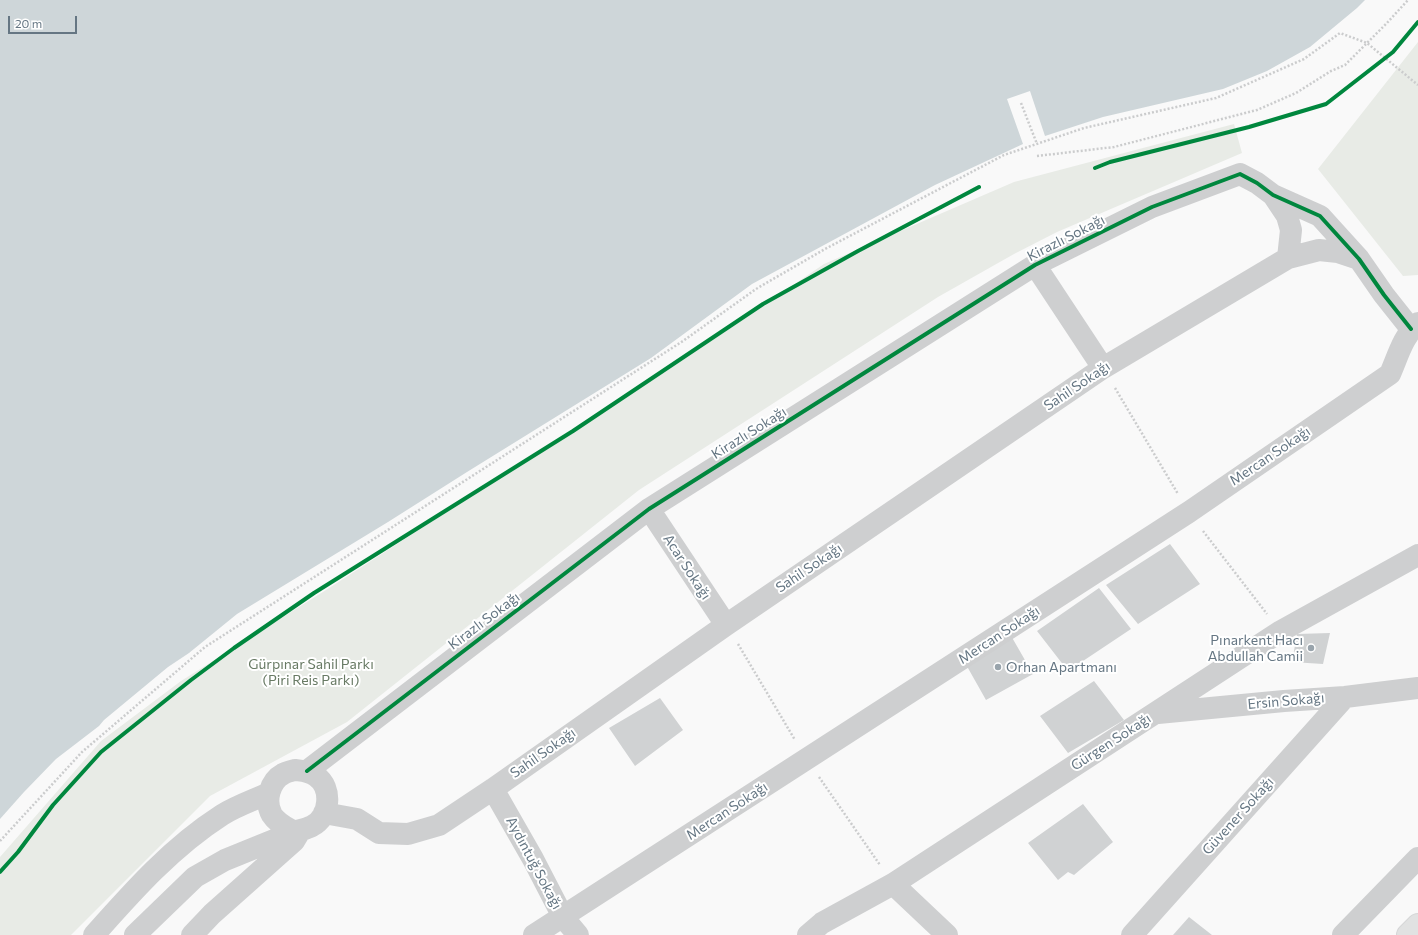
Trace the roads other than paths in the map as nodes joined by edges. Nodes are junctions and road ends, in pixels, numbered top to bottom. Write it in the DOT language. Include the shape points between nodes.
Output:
graph roads {
  1 [pos="1273,195"];
  2 [pos="1288,258"];
  3 [pos="1359,259"];
  4 [pos="1035,265"];
  5 [pos="1415,326"];
  6 [pos="1103,368"];
  7 [pos="649,509"];
  8 [pos="1418,555"];
  9 [pos="726,624"];
  10 [pos="1418,688"];
  11 [pos="1345,697"];
  12 [pos="1154,714"];
  13 [pos="307,771"];
  14 [pos="493,788"];
  15 [pos="269,793"];
  16 [pos="324,813"];
  17 [pos="297,831"];
  18 [pos="1418,858"];
  19 [pos="893,884"];
  20 [pos="563,917"];
  21 [pos="1418,925"];
  22 [pos="94,935"];
  23 [pos="135,935"];
  24 [pos="192,935"];
  25 [pos="534,935"];
  26 [pos="578,935"];
  27 [pos="808,935"];
  28 [pos="947,935"];
  29 [pos="1132,935"];
  30 [pos="1343,935"];
  31 [pos="1408,935"];
  1 -- 2 [label="street" via="1287,216 1290,230"];
  1 -- 3 [label="street" via="1320,216"];
  1 -- 4 [label="street, Kirazlı Sokağı" via="1240,174 1152,207"];
  2 -- 3 [label="street, Sahil Sokağı" via="1319,250 1338,252"];
  2 -- 6 [label="street, Sahil Sokağı"];
  3 -- 5 [label="street" via="1384,295"];
  4 -- 6 [label="street"];
  4 -- 7 [label="street, Kirazlı Sokağı"];
  5 -- 20 [label="street, Mercan Sokağı" via="1405,339 1390,374 1188,512"];
  6 -- 9 [label="street, Sahil Sokağı"];
  7 -- 9 [label="street, Acar Sokağı"];
  7 -- 13 [label="street, Kirazlı Sokağı"];
  8 -- 12 [label="street, Gürgen Sokağı" via="1281,632"];
  9 -- 14 [label="street, Sahil Sokağı"];
  10 -- 11 [label="street, Ersin Sokağı"];
  11 -- 12 [label="street, Ersin Sokağı"];
  11 -- 29 [label="street, Güvener Sokağı"];
  12 -- 19 [label="street, Gürgen Sokağı"];
  13 -- 15 [label="street" via="283,773 274,780"];
  13 -- 16 [label="street" via="317,776 324,786 328,797"];
  14 -- 16 [label="street, Sahil Sokağı" via="439,825 408,834 378,833 357,819"];
  14 -- 20 [label="street, Aydıntuğ Sokağı"];
  15 -- 17 [label="street" via="271,814 279,823"];
  15 -- 22 [label="street" via="223,814 186,841 139,884"];
  16 -- 17 [label="street" via="312,826"];
  17 -- 23 [label="street" via="225,860 195,877"];
  17 -- 24 [label="street" via="294,841"];
  18 -- 30 [label="street"];
  19 -- 27 [label="street, Gürgen Sokağı" via="822,923"];
  19 -- 28 [label="street"];
  20 -- 25 [label="street, Mercan Sokağı"];
  20 -- 26 [label="street, Aydıntuğ Sokağı"];
  21 -- 31 [label="main road"];
}
